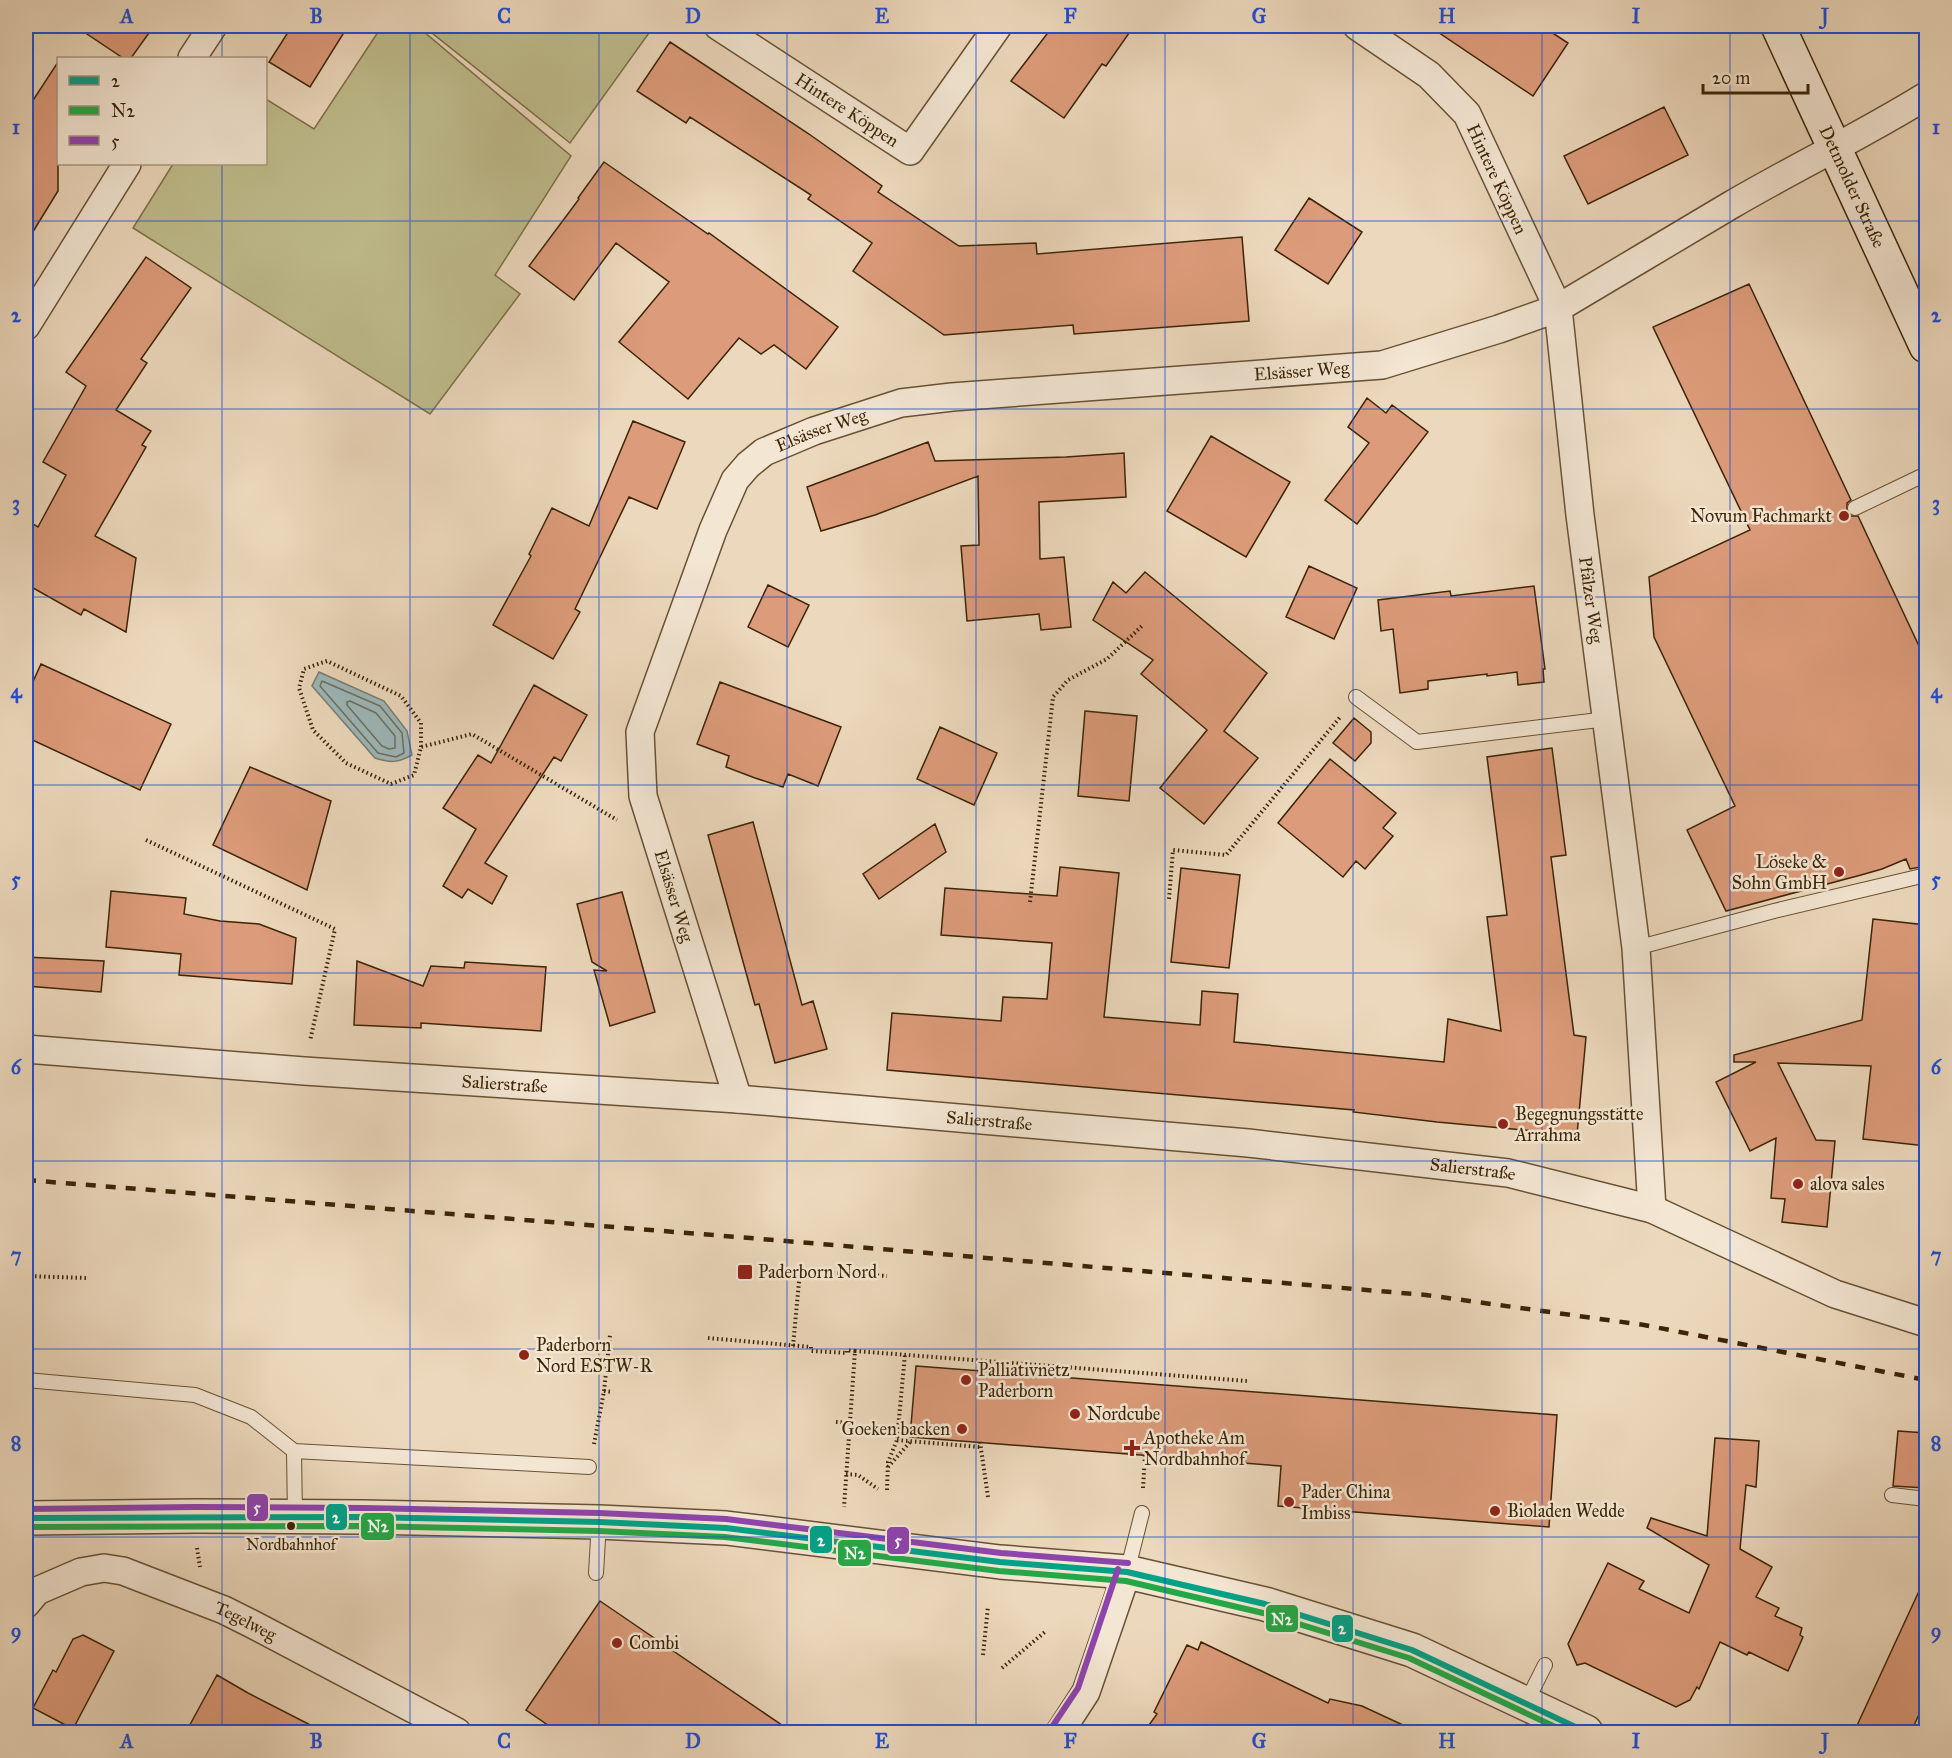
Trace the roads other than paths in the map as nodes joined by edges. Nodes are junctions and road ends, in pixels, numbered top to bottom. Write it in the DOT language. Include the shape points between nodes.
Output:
graph roads {
  1 [pos="213,26"];
  2 [pos="718,26"];
  3 [pos="998,26"];
  4 [pos="1357,26"];
  5 [pos="1778,26"];
  6 [pos="193,57"];
  7 [pos="1926,96"];
  8 [pos="1835,149"];
  9 [pos="126,165"];
  10 [pos="1558,308"];
  11 [pos="26,326"];
  12 [pos="1926,346"];
  13 [pos="1926,474"];
  14 [pos="1855,508"];
  15 [pos="1356,697"];
  16 [pos="1607,719"];
  17 [pos="1926,875"];
  18 [pos="1636,948"];
  19 [pos="26,1048"];
  20 [pos="738,1099"];
  21 [pos="1652,1209"];
  22 [pos="1926,1323"];
  23 [pos="26,1380"];
  24 [pos="294,1451"];
  25 [pos="589,1467"];
  26 [pos="1892,1495"];
  27 [pos="1926,1499"];
  28 [pos="1142,1513"];
  29 [pos="295,1517"];
  30 [pos="26,1518"];
  31 [pos="599,1522"];
  32 [pos="1127,1572"];
  33 [pos="596,1573"];
  34 [pos="26,1604"];
  35 [pos="1545,1665"];
  36 [pos="1525,1704"];
  37 [pos="457,1732"];
  38 [pos="1060,1732"];
  39 [pos="1586,1732"];
  1 -- 6 [label="street"];
  2 -- 3 [label="street, Hintere Köppen" via="910,151"];
  4 -- 10 [label="street, Hintere Köppen" via="1429,75 1467,114"];
  5 -- 8 [label="street, Detmolder Straße"];
  7 -- 8 [label="street"];
  8 -- 10 [label="street" via="1731,205"];
  8 -- 12 [label="street, Detmolder Straße"];
  9 -- 11 [label="street"];
  10 -- 16 [label="street, Pfälzer Weg"];
  10 -- 20 [label="street, Elsässer Weg" via="1382,365 901,403 814,430 764,452 735,480 640,732 643,796"];
  13 -- 14 [label="lane"];
  15 -- 16 [label="lane" via="1417,742"];
  16 -- 18 [label="street, Pfälzer Weg"];
  17 -- 18 [label="lane"];
  18 -- 21 [label="street, Pfälzer Weg"];
  19 -- 20 [label="street, Salierstraße" via="304,1071"];
  20 -- 21 [label="street, Salierstraße" via="1248,1143 1508,1173"];
  21 -- 22 [label="street, Salierstraße" via="1835,1293"];
  23 -- 24 [label="lane" via="195,1395 251,1417"];
  24 -- 25 [label="lane"];
  24 -- 29 [label="lane"];
  26 -- 27 [label="lane"];
  28 -- 32 [label="lane"];
  29 -- 30 [label="street"];
  29 -- 31 [label="street"];
  31 -- 32 [label="street" via="726,1528 1000,1562"];
  31 -- 33 [label="lane"];
  32 -- 36 [label="street" via="1265,1604 1412,1650"];
  32 -- 38 [label="street" via="1086,1692"];
  34 -- 37 [label="street, Tegelweg" via="37,1591 81,1572 104,1568 123,1571 224,1610"];
  35 -- 36 [label="lane"];
  36 -- 39 [label="street"];
}
